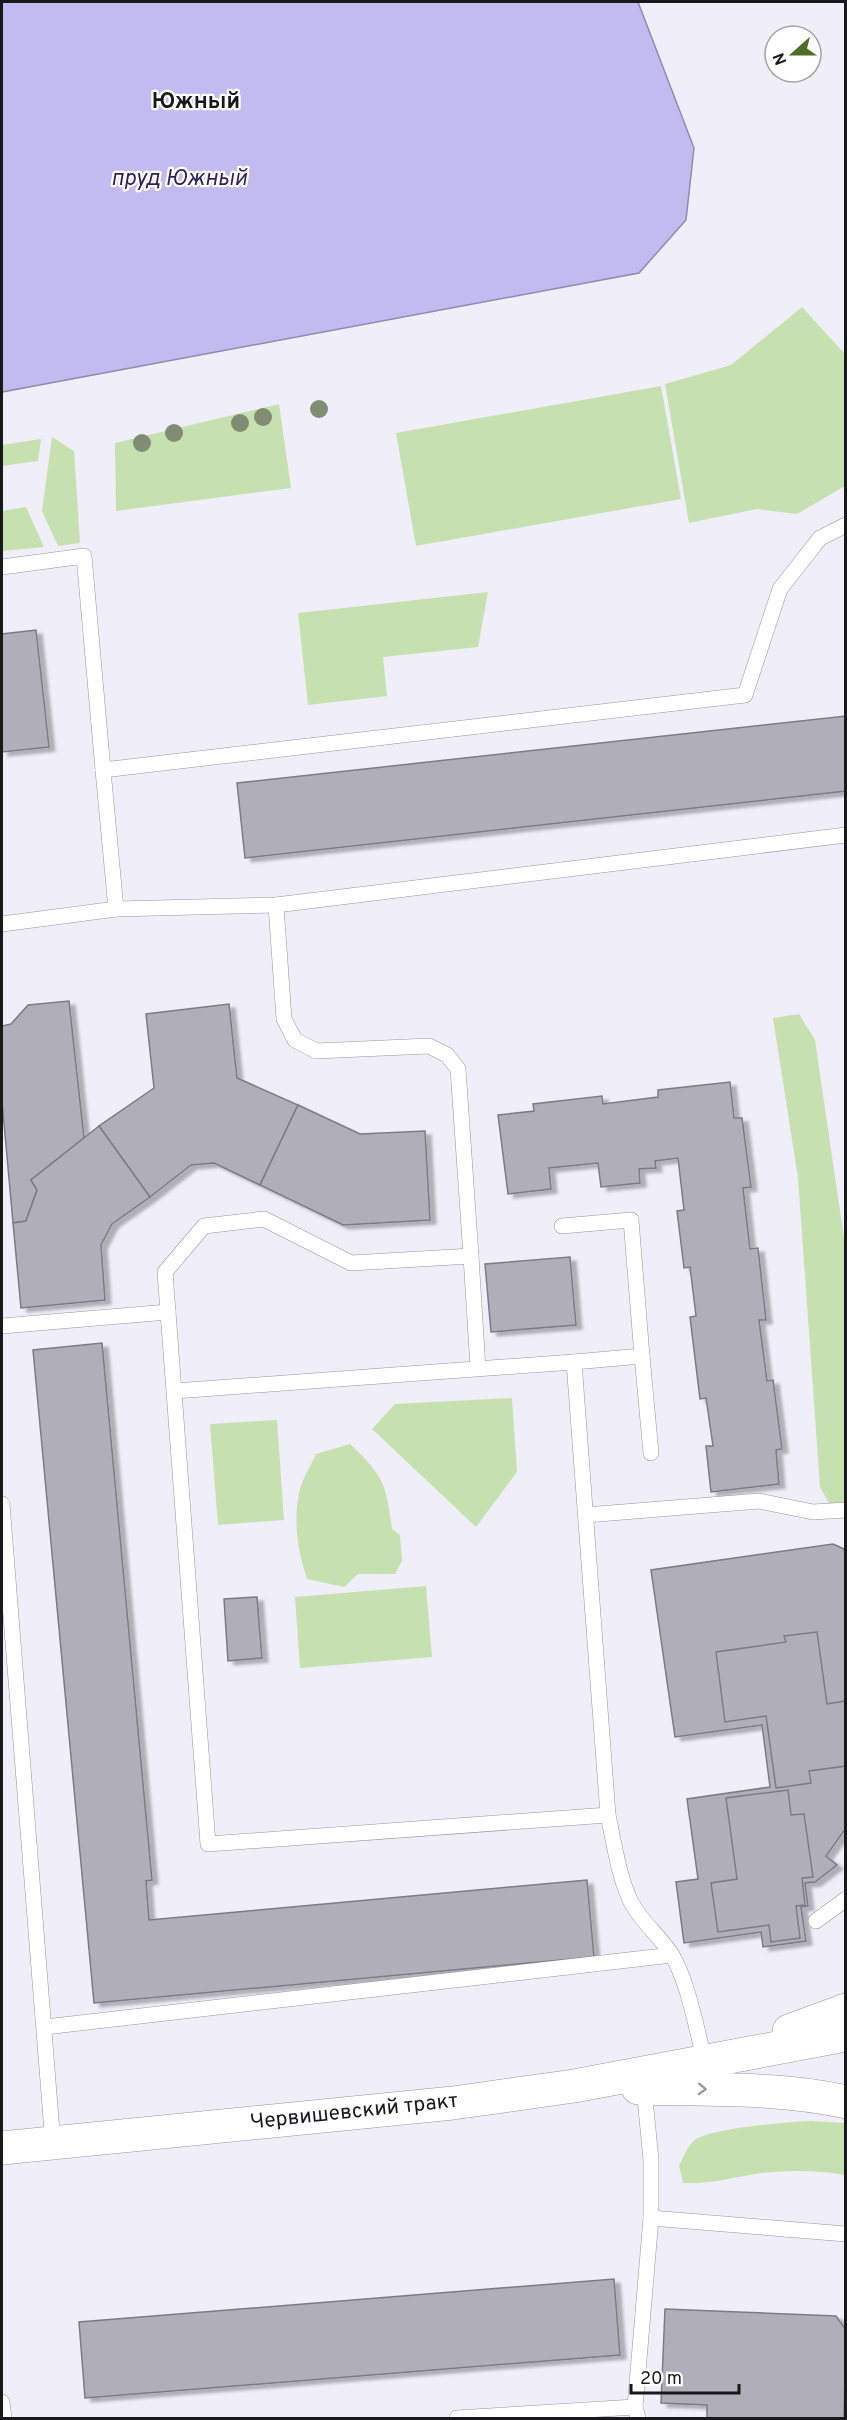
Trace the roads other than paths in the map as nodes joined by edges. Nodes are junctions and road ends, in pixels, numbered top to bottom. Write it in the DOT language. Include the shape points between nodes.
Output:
graph roads {
  1 [pos="846,525"];
  2 [pos="2,567"];
  3 [pos="103,770"];
  4 [pos="846,835"];
  5 [pos="276,904"];
  6 [pos="116,909"];
  7 [pos="2,924"];
  8 [pos="562,1226"];
  9 [pos="471,1256"];
  10 [pos="168,1312"];
  11 [pos="2,1326"];
  12 [pos="642,1356"];
  13 [pos="574,1362"];
  14 [pos="478,1369"];
  15 [pos="175,1391"];
  16 [pos="651,1453"];
  17 [pos="2,1504"];
  18 [pos="846,1510"];
  19 [pos="586,1515"];
  20 [pos="608,1815"];
  21 [pos="846,1899"];
  22 [pos="816,1921"];
  23 [pos="672,1955"];
  24 [pos="846,1990"];
  25 [pos="846,2010"];
  26 [pos="45,2027"];
  27 [pos="846,2036"];
  28 [pos="747,2046"];
  29 [pos="705,2061"];
  30 [pos="574,2086"];
  31 [pos="644,2088"];
  32 [pos="846,2102"];
  33 [pos="53,2144"];
  34 [pos="2,2148"];
  35 [pos="651,2218"];
  36 [pos="846,2234"];
  37 [pos="2,2402"];
  38 [pos="636,2413"];
  39 [pos="4,2418"];
  40 [pos="457,2418"];
  1 -- 3 [label="lane" via="820,538 780,589 745,695"];
  2 -- 3 [label="lane" via="84,556"];
  3 -- 6 [label="lane"];
  4 -- 5 [label="lane"];
  5 -- 6 [label="lane"];
  5 -- 9 [label="lane" via="284,1019 295,1040 316,1051 429,1046 447,1055 458,1069"];
  6 -- 7 [label="lane"];
  8 -- 12 [label="lane" via="631,1220"];
  9 -- 10 [label="lane" via="351,1263 264,1219 204,1226 165,1272"];
  9 -- 14 [label="lane"];
  10 -- 11 [label="lane"];
  10 -- 15 [label="lane"];
  12 -- 13 [label="lane"];
  12 -- 16 [label="lane"];
  13 -- 14 [label="lane"];
  13 -- 19 [label="lane"];
  14 -- 15 [label="lane"];
  15 -- 20 [label="lane" via="208,1844"];
  17 -- 26 [label="lane"];
  18 -- 19 [label="lane" via="813,1512 759,1501"];
  19 -- 20 [label="lane"];
  20 -- 23 [label="lane" via="630,1900"];
  21 -- 22 [label="lane"];
  23 -- 26 [label="lane"];
  23 -- 29 [label="lane"];
  24 -- 28 [label="main road"];
  25 -- 28 [label="main road, Червишевский тракт"];
  26 -- 33 [label="lane"];
  27 -- 29 [label="main road, Червишевский тракт"];
  28 -- 29 [label="main road, Червишевский тракт"];
  29 -- 30 [label="main road, Червишевский тракт"];
  30 -- 31 [label="main road"];
  30 -- 33 [label="main road, Червишевский тракт" via="453,2103"];
  31 -- 32 [label="main road, one-way" via="751,2092"];
  31 -- 35 [label="lane" via="651,2160"];
  33 -- 34 [label="main road, Червишевский тракт"];
  35 -- 36 [label="lane"];
  35 -- 38 [label="lane"];
  37 -- 39 [label="lane"];
  38 -- 40 [label="lane"];
}
